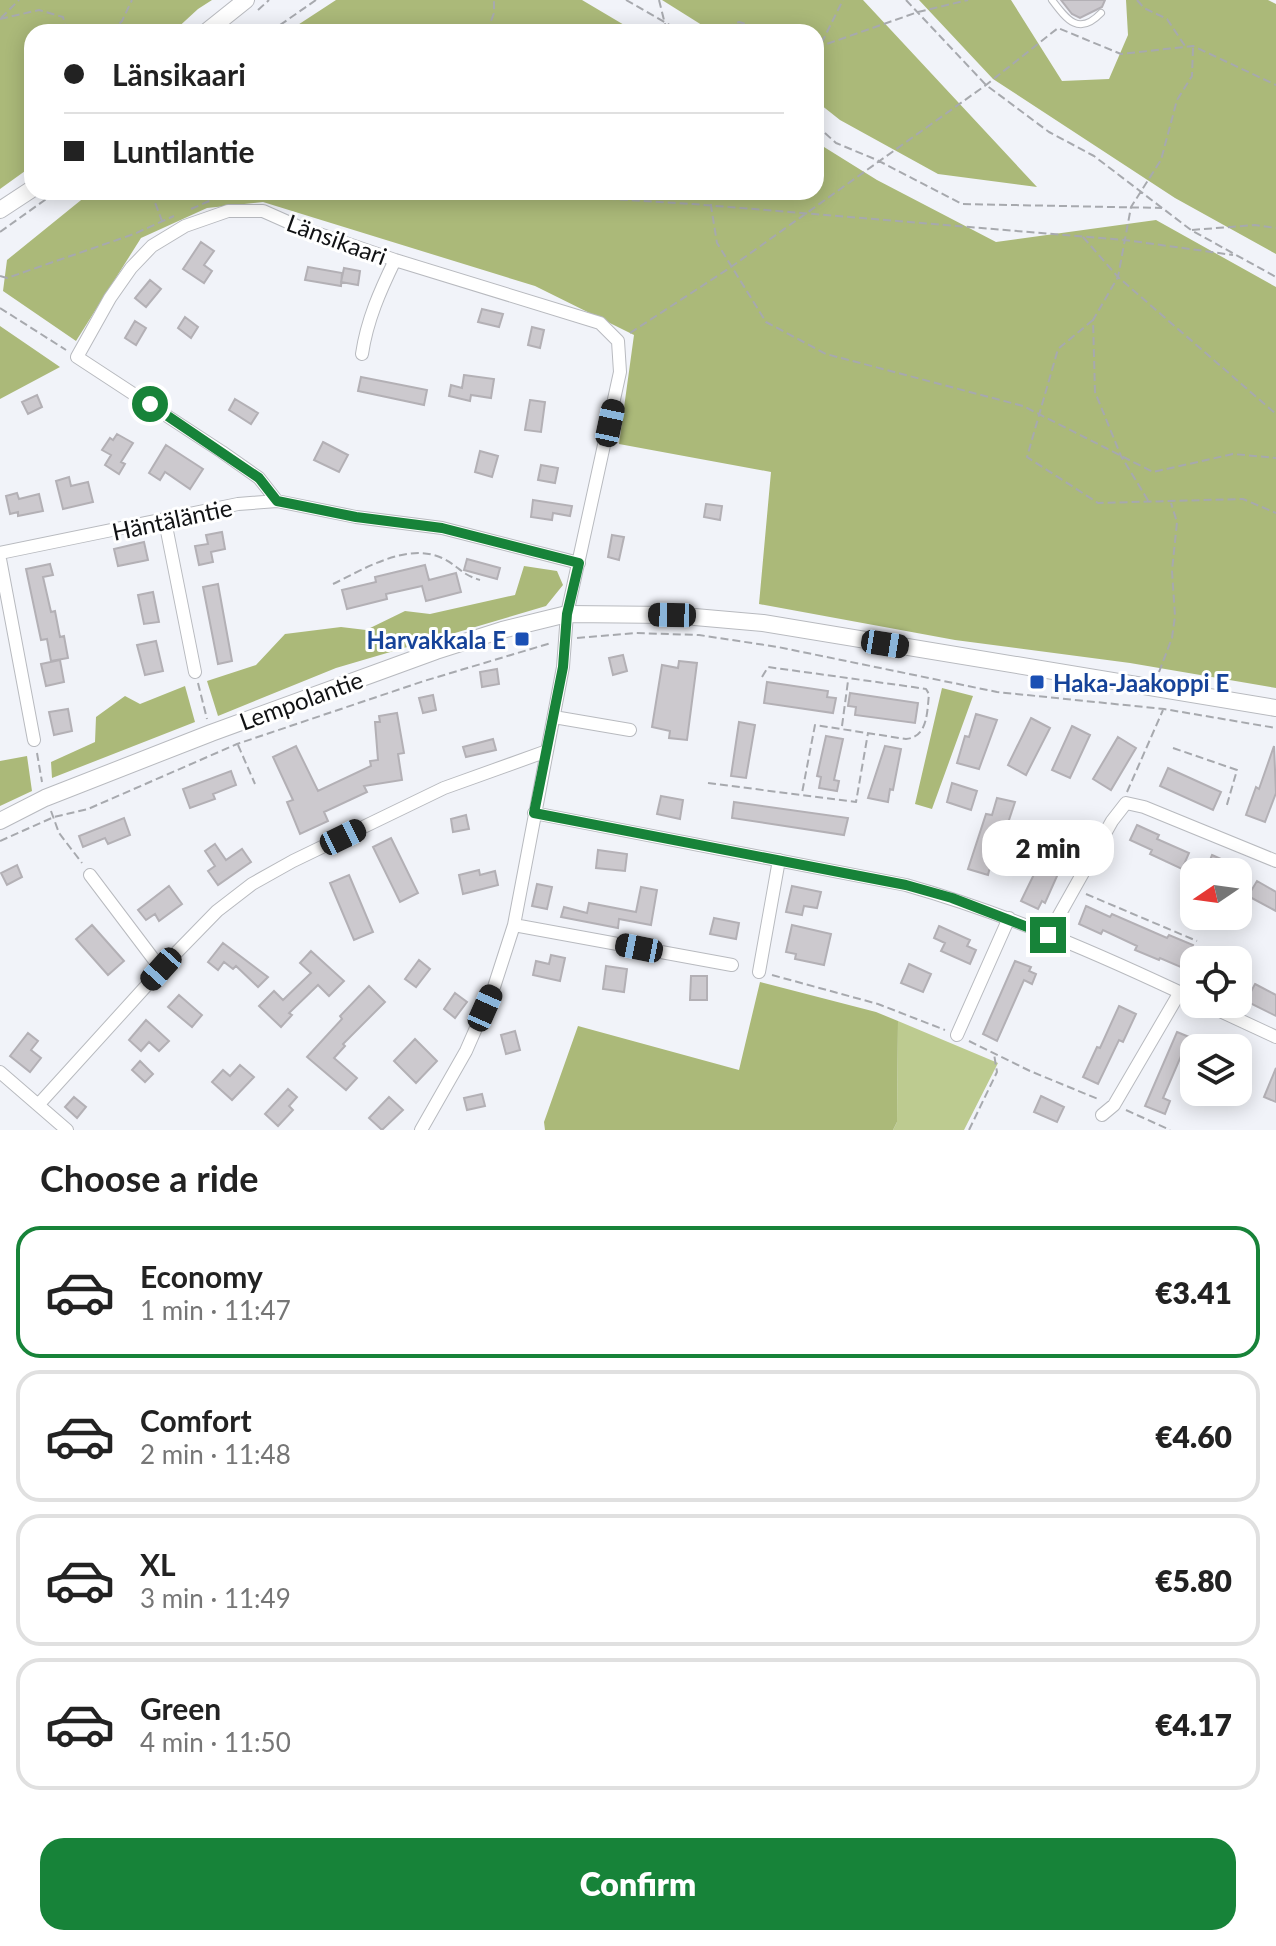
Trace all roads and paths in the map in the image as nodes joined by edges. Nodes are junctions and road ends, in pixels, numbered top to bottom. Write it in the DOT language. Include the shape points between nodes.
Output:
graph roads {
  1 [pos="19,0"];
  2 [pos="132,0"];
  3 [pos="246,0"];
  4 [pos="316,0"];
  5 [pos="494,0"];
  6 [pos="626,0"];
  7 [pos="659,0"];
  8 [pos="843,0"];
  9 [pos="906,0"];
  10 [pos="968,0"];
  11 [pos="1052,0"];
  12 [pos="1137,0"];
  13 [pos="918,12"];
  14 [pos="1101,13"];
  15 [pos="0,19"];
  16 [pos="663,22"];
  17 [pos="65,24"];
  18 [pos="119,24"];
  19 [pos="216,24"];
  20 [pos="282,24"];
  21 [pos="490,24"];
  22 [pos="667,24"];
  23 [pos="824,40"];
  24 [pos="824,45"];
  25 [pos="1193,46"];
  26 [pos="1186,47"];
  27 [pos="986,85"];
  28 [pos="1276,85"];
  29 [pos="824,132"];
  30 [pos="877,160"];
  31 [pos="1141,192"];
  32 [pos="24,194"];
  33 [pos="824,198"];
  34 [pos="45,200"];
  35 [pos="154,200"];
  36 [pos="212,200"];
  37 [pos="624,200"];
  38 [pos="711,200"];
  39 [pos="821,200"];
  40 [pos="711,206"];
  41 [pos="1131,207"];
  42 [pos="1162,208"];
  43 [pos="0,210"];
  44 [pos="190,210"];
  45 [pos="802,214"];
  46 [pos="176,216"];
  47 [pos="163,222"];
  48 [pos="1276,228"];
  49 [pos="1191,230"];
  50 [pos="0,232"];
  51 [pos="1083,237"];
  52 [pos="1125,240"];
  53 [pos="1233,255"];
  54 [pos="395,260"];
  55 [pos="731,267"];
  56 [pos="0,276"];
  57 [pos="1118,277"];
  58 [pos="1276,277"];
  59 [pos="0,308"];
  60 [pos="1093,320"];
  61 [pos="618,341"];
  62 [pos="362,354"];
  63 [pos="77,357"];
  64 [pos="1040,414"];
  65 [pos="1276,414"];
  66 [pos="1121,456"];
  67 [pos="1276,458"];
  68 [pos="277,501"];
  69 [pos="1170,502"];
  70 [pos="1150,503"];
  71 [pos="1276,513"];
  72 [pos="165,521"];
  73 [pos="0,556"];
  74 [pos="579,563"];
  75 [pos="480,580"];
  76 [pos="333,584"];
  77 [pos="567,614"];
  78 [pos="565,640"];
  79 [pos="195,672"];
  80 [pos="762,677"];
  81 [pos="848,679"];
  82 [pos="1157,688"];
  83 [pos="1276,708"];
  84 [pos="1164,709"];
  85 [pos="554,717"];
  86 [pos="841,727"];
  87 [pos="1276,728"];
  88 [pos="630,730"];
  89 [pos="211,733"];
  90 [pos="868,733"];
  91 [pos="34,740"];
  92 [pos="237,744"];
  93 [pos="1173,748"];
  94 [pos="547,751"];
  95 [pos="708,783"];
  96 [pos="255,784"];
  97 [pos="802,793"];
  98 [pos="45,798"];
  99 [pos="1126,803"];
  100 [pos="1226,808"];
  101 [pos="534,813"];
  102 [pos="54,817"];
  103 [pos="0,821"];
  104 [pos="0,841"];
  105 [pos="779,860"];
  106 [pos="1276,861"];
  107 [pos="90,875"];
  108 [pos="1074,889"];
  109 [pos="1009,918"];
  110 [pos="514,925"];
  111 [pos="1048,935"];
  112 [pos="1197,941"];
  113 [pos="732,965"];
  114 [pos="161,969"];
  115 [pos="759,972"];
  116 [pos="1180,992"];
  117 [pos="1235,1018"];
  118 [pos="957,1035"];
  119 [pos="1276,1037"];
  120 [pos="994,1053"];
  121 [pos="0,1072"];
  122 [pos="39,1104"];
  123 [pos="1102,1115"];
  124 [pos="67,1130"];
  125 [pos="421,1130"];
  126 [pos="969,1130"];
  1 -- 15 [label="path"];
  2 -- 18 [label="path"];
  3 -- 19 [label="street"];
  4 -- 20 [label="path"];
  5 -- 21 [label="path"];
  6 -- 16 [label="path"];
  7 -- 16 [label="path"];
  8 -- 23 [label="path"];
  9 -- 13 [label="path"];
  10 -- 13 [label="path"];
  11 -- 14 [label="lane" via="1066,18 1082,25"];
  12 -- 26 [label="path" via="1167,19"];
  13 -- 24 [label="path"];
  13 -- 27 [label="path"];
  15 -- 17 [label="path" via="39,10 63,17"];
  16 -- 22 [label="path"];
  25 -- 26 [label="path"];
  25 -- 28 [label="path"];
  25 -- 31 [label="path" via="1192,76 1177,100 1161,160"];
  26 -- 27 [label="path" via="1121,54 1058,28"];
  27 -- 30 [label="path"];
  27 -- 31 [label="path"];
  29 -- 30 [label="path"];
  30 -- 33 [label="path"];
  30 -- 41 [label="path" via="962,204"];
  31 -- 41 [label="path"];
  31 -- 42 [label="path"];
  32 -- 43 [label="street"];
  34 -- 50 [label="path"];
  35 -- 47 [label="path"];
  36 -- 44 [label="path"];
  37 -- 40 [label="path"];
  38 -- 40 [label="path"];
  39 -- 45 [label="path"];
  40 -- 45 [label="path"];
  40 -- 55 [label="path" via="717,243"];
  41 -- 42 [label="path"];
  41 -- 52 [label="path"];
  42 -- 49 [label="path"];
  45 -- 51 [label="path"];
  45 -- 55 [label="path"];
  46 -- 47 [label="path"];
  47 -- 56 [label="path" via="7,278"];
  48 -- 49 [label="path"];
  49 -- 53 [label="path"];
  51 -- 52 [label="path"];
  51 -- 57 [label="path"];
  52 -- 53 [label="path"];
  52 -- 57 [label="path"];
  53 -- 58 [label="path"];
  54 -- 61 [label="street, Länsikaari" via="600,323"];
  54 -- 62 [label="street" via="365,329"];
  54 -- 63 [label="street, Länsikaari" via="263,211 228,211 185,226 152,246 110,298"];
  55 -- 61 [label="path"];
  55 -- 64 [label="path" via="766,322 826,354"];
  57 -- 60 [label="path"];
  57 -- 65 [label="path"];
  59 -- 63 [label="path"];
  60 -- 64 [label="path" via="1058,349"];
  60 -- 66 [label="path" via="1095,392"];
  61 -- 74 [label="street" via="620,372"];
  63 -- 68 [label="street" via="259,478"];
  64 -- 66 [label="path"];
  64 -- 70 [label="path" via="1027,457 1098,503"];
  66 -- 67 [label="path" via="1153,472 1233,454"];
  66 -- 70 [label="path"];
  68 -- 72 [label="street, Häntäläntie"];
  68 -- 74 [label="street, Häntäläntie" via="442,528"];
  69 -- 70 [label="path"];
  69 -- 71 [label="path" via="1243,499"];
  69 -- 82 [label="path" via="1177,522 1175,616"];
  72 -- 73 [label="street, Häntäläntie"];
  72 -- 79 [label="street"];
  73 -- 91 [label="street"];
  74 -- 77 [label="street"];
  75 -- 76 [label="path" via="425,553 386,560"];
  77 -- 78 [label="street"];
  77 -- 82 [label="street, Lempolantie" via="763,623"];
  77 -- 89 [label="street, Lempolantie" via="436,651"];
  78 -- 84 [label="path" via="636,633 699,635 997,692"];
  78 -- 85 [label="street"];
  78 -- 92 [label="path"];
  79 -- 89 [label="path"];
  80 -- 81 [label="path" via="768,667"];
  81 -- 86 [label="path"];
  81 -- 90 [label="path" via="926,689 929,694 927,718 915,738"];
  82 -- 83 [label="street, Lempolantie"];
  84 -- 87 [label="path"];
  84 -- 99 [label="path"];
  85 -- 88 [label="street"];
  85 -- 94 [label="street"];
  86 -- 90 [label="path"];
  86 -- 97 [label="path" via="815,725"];
  89 -- 98 [label="street, Lempolantie"];
  90 -- 97 [label="path" via="856,802"];
  91 -- 98 [label="path"];
  92 -- 96 [label="path"];
  92 -- 102 [label="path" via="88,809"];
  93 -- 100 [label="path" via="1237,770"];
  94 -- 101 [label="street"];
  94 -- 114 [label="street" via="444,788 252,884 217,911"];
  95 -- 97 [label="path"];
  98 -- 102 [label="path"];
  98 -- 103 [label="street, Lempolantie"];
  99 -- 106 [label="street"];
  99 -- 108 [label="street"];
  101 -- 105 [label="street"];
  101 -- 110 [label="street"];
  102 -- 104 [label="path"];
  102 -- 107 [label="path" via="59,833"];
  105 -- 109 [label="street" via="906,885"];
  105 -- 115 [label="street"];
  107 -- 114 [label="street"];
  108 -- 111 [label="street"];
  108 -- 112 [label="path"];
  109 -- 111 [label="street"];
  109 -- 118 [label="street"];
  110 -- 113 [label="street"];
  110 -- 125 [label="street" via="466,1051"];
  111 -- 116 [label="street"];
  114 -- 122 [label="street"];
  116 -- 123 [label="street" via="1114,1105"];
  117 -- 119 [label="street"];
  120 -- 126 [label="path" via="997,1072"];
  121 -- 122 [label="street"];
  122 -- 124 [label="street"];
}
